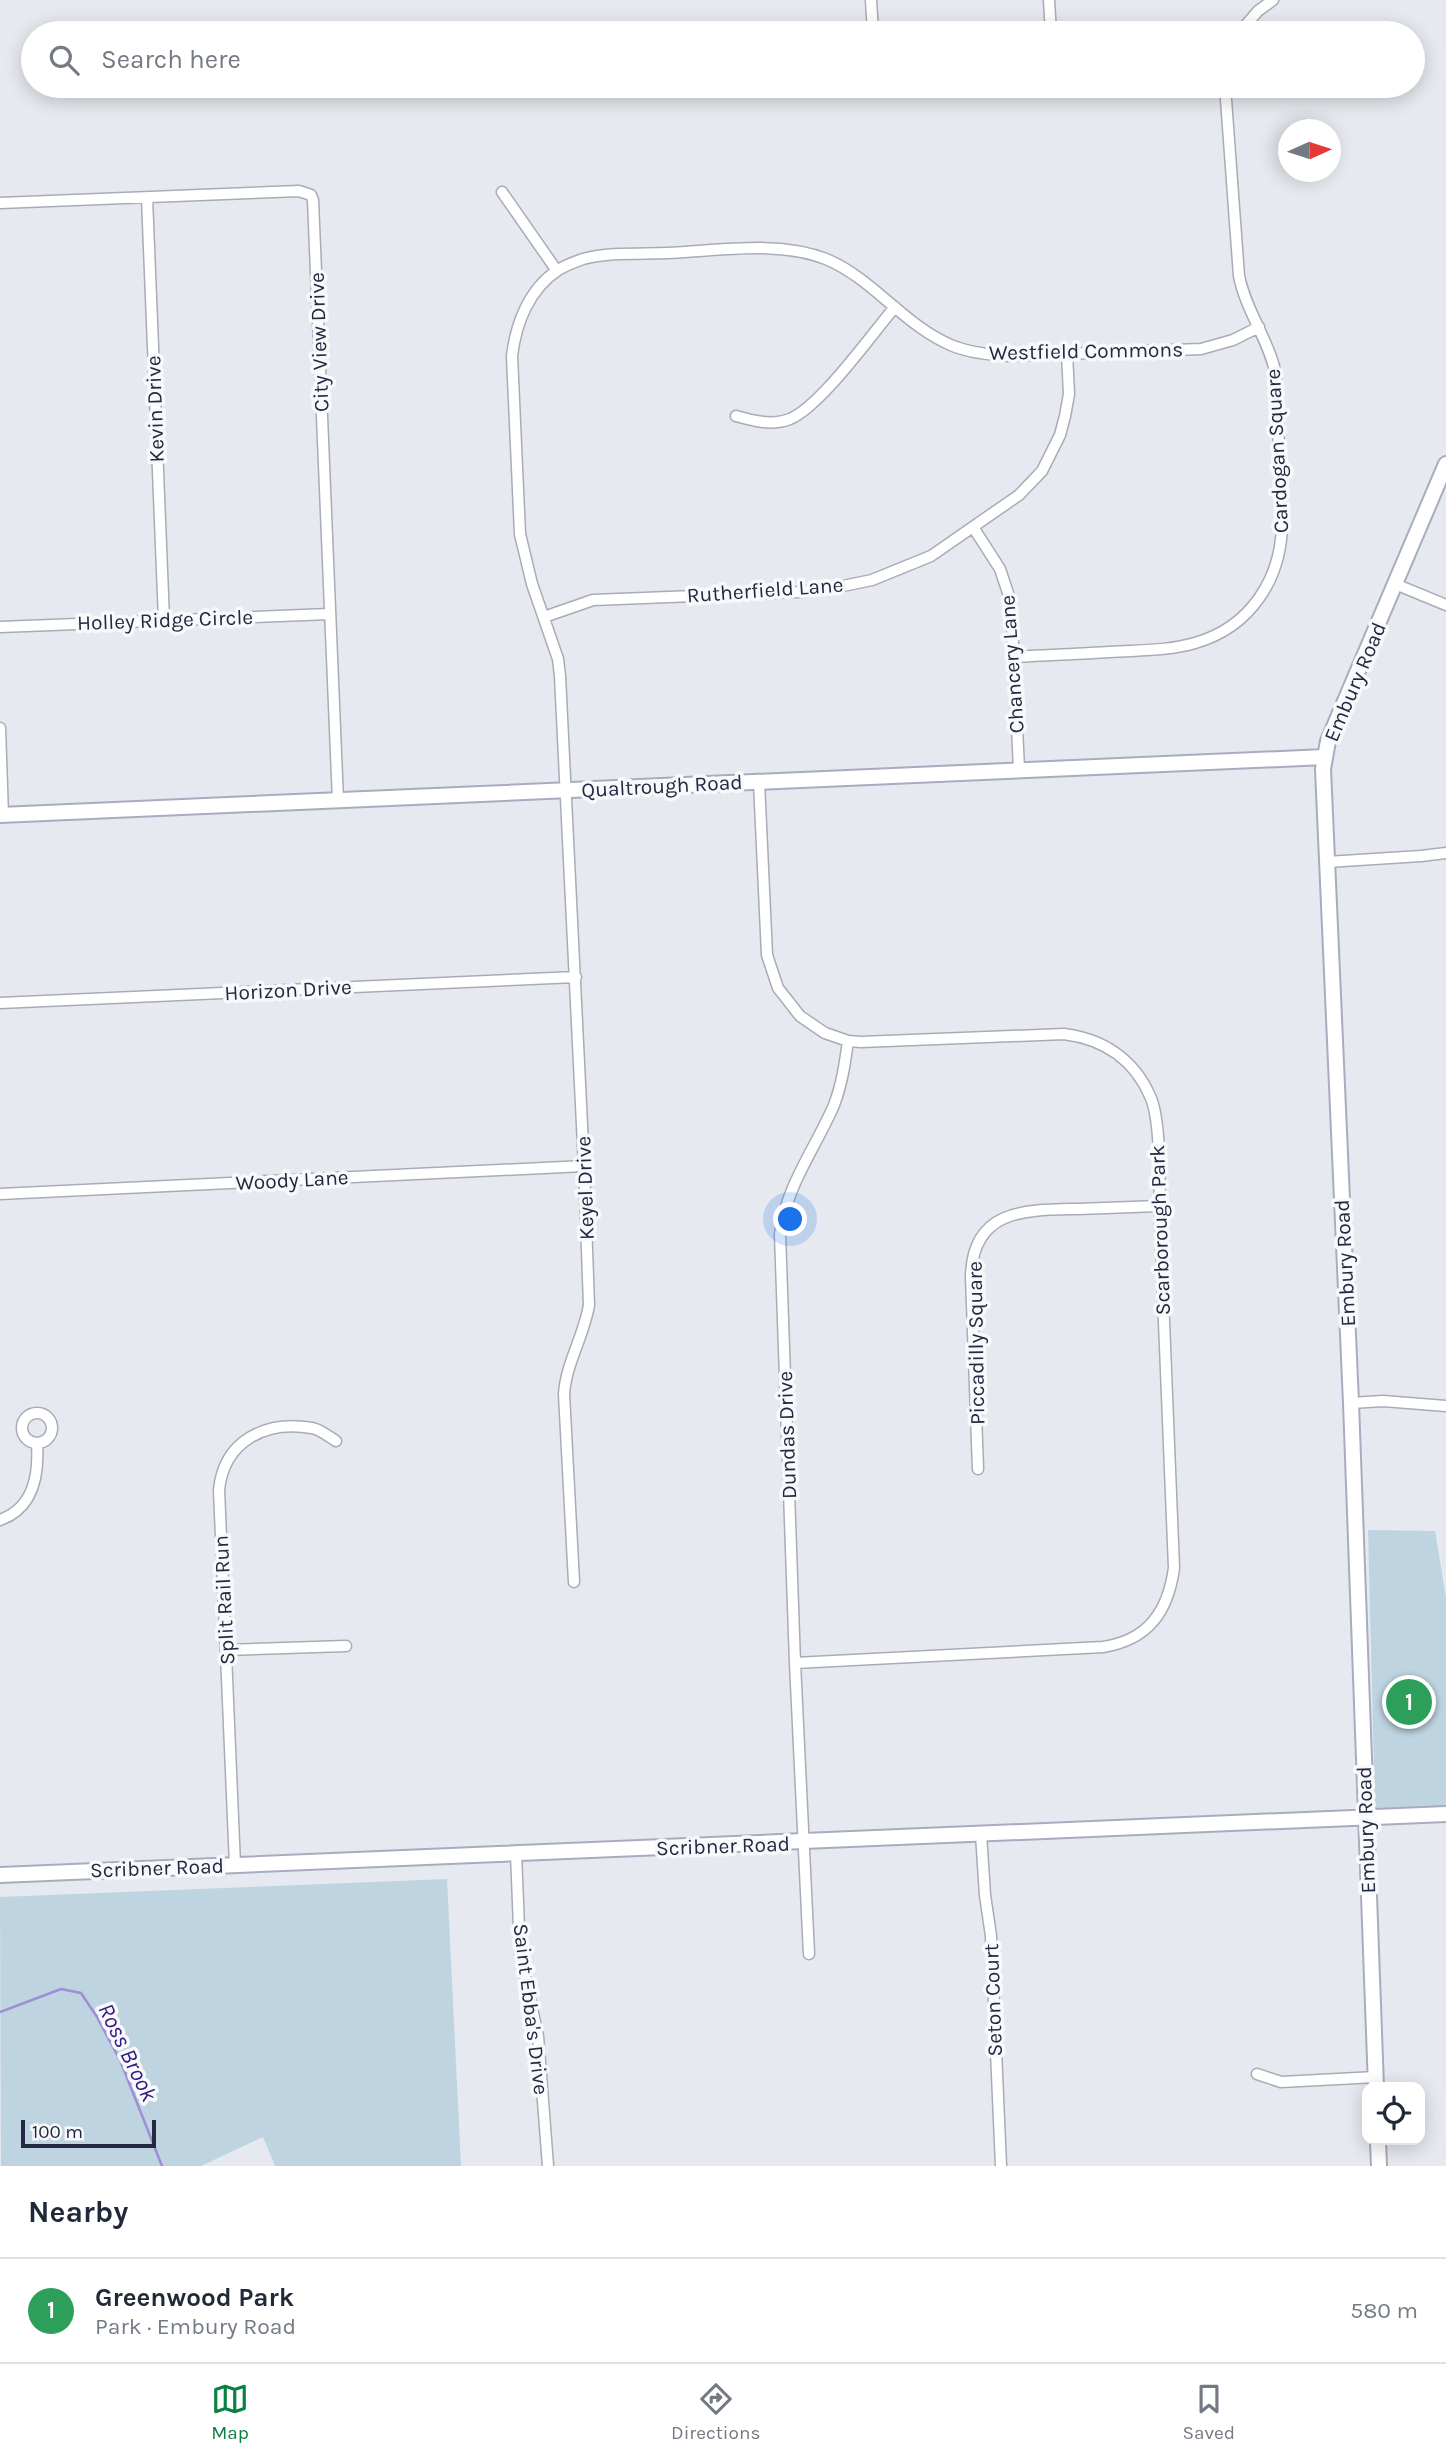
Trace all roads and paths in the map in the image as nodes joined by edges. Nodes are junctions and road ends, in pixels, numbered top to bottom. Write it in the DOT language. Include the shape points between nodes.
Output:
graph roads {
  1 [pos="871,0"];
  2 [pos="1049,0"];
  3 [pos="1273,0"];
  4 [pos="872,21"];
  5 [pos="1050,21"];
  6 [pos="1249,21"];
  7 [pos="1226,98"];
  8 [pos="502,192"];
  9 [pos="147,198"];
  10 [pos="0,203"];
  11 [pos="557,271"];
  12 [pos="895,307"];
  13 [pos="1259,327"];
  14 [pos="1067,354"];
  15 [pos="737,416"];
  16 [pos="1446,464"];
  17 [pos="973,527"];
  18 [pos="1395,584"];
  19 [pos="1446,605"];
  20 [pos="329,614"];
  21 [pos="544,617"];
  22 [pos="164,620"];
  23 [pos="0,627"];
  24 [pos="1014,657"];
  25 [pos="0,729"];
  26 [pos="1325,757"];
  27 [pos="1019,769"];
  28 [pos="759,782"];
  29 [pos="565,791"];
  30 [pos="338,801"];
  31 [pos="2,815"];
  32 [pos="1446,853"];
  33 [pos="1327,862"];
  34 [pos="576,977"];
  35 [pos="0,1003"];
  36 [pos="848,1041"];
  37 [pos="584,1166"];
  38 [pos="0,1194"];
  39 [pos="1159,1206"];
  40 [pos="1351,1403"];
  41 [pos="1446,1406"];
  42 [pos="337,1441"];
  43 [pos="37,1444"];
  44 [pos="978,1469"];
  45 [pos="0,1520"];
  46 [pos="574,1582"];
  47 [pos="346,1646"];
  48 [pos="226,1650"];
  49 [pos="796,1663"];
  50 [pos="1446,1814"];
  51 [pos="1366,1817"];
  52 [pos="981,1834"];
  53 [pos="805,1843"];
  54 [pos="516,1853"];
  55 [pos="235,1865"];
  56 [pos="0,1875"];
  57 [pos="809,1954"];
  58 [pos="1257,2074"];
  59 [pos="1362,2082"];
  60 [pos="1376,2082"];
  61 [pos="1378,2145"];
  62 [pos="548,2166"];
  63 [pos="1000,2166"];
  64 [pos="1379,2166"];
  1 -- 4 [label="street"];
  2 -- 5 [label="street"];
  3 -- 6 [label="street"];
  7 -- 13 [label="street, Cardogan Square" via="1239,276"];
  8 -- 11 [label="street"];
  9 -- 10 [label="street, City View Drive"];
  9 -- 20 [label="street, City View Drive" via="299,191 311,195"];
  9 -- 22 [label="street, Kevin Drive"];
  11 -- 12 [label="street, Westfield Commons" via="583,259 611,255 780,250 824,258 845,268"];
  11 -- 21 [label="street, Westfield Commons" via="542,284 521,316 512,356 520,534"];
  12 -- 14 [label="street, Westfield Commons" via="953,346 980,354"];
  12 -- 15 [label="street" via="806,410 772,423"];
  13 -- 14 [label="street, Westfield Commons" via="1201,349"];
  13 -- 24 [label="street, Cardogan Square" via="1276,375 1282,522 1279,557 1261,597 1233,625 1196,643"];
  14 -- 17 [label="street, Rutherfield Lane" via="1069,394 1052,453 1019,495"];
  16 -- 18 [label="street, Embury Road"];
  17 -- 21 [label="street, Rutherfield Lane" via="931,556 872,580 799,592 593,600"];
  17 -- 24 [label="street, Chancery Lane" via="1007,587"];
  18 -- 19 [label="street"];
  18 -- 26 [label="street, Embury Road"];
  20 -- 22 [label="street, Holley Ridge Circle"];
  20 -- 30 [label="street, City View Drive"];
  21 -- 29 [label="street, Westfield Commons" via="558,659"];
  22 -- 23 [label="street, Holley Ridge Circle"];
  24 -- 27 [label="street, Chancery Lane"];
  25 -- 31 [label="street"];
  26 -- 27 [label="street, Qualtrough Road"];
  26 -- 33 [label="street, Embury Road"];
  27 -- 28 [label="street, Qualtrough Road"];
  28 -- 29 [label="street, Qualtrough Road"];
  28 -- 36 [label="street, Scarborough Park" via="771,972 800,1016 825,1033"];
  29 -- 30 [label="street, Qualtrough Road"];
  29 -- 34 [label="street, Keyel Drive"];
  30 -- 31 [label="street, Qualtrough Road"];
  32 -- 33 [label="street"];
  33 -- 40 [label="street, Embury Road"];
  34 -- 35 [label="street, Horizon Drive"];
  34 -- 37 [label="street, Keyel Drive"];
  36 -- 39 [label="street, Scarborough Park" via="1064,1034 1101,1043 1134,1068 1152,1099"];
  36 -- 49 [label="street, Dundas Drive" via="841,1084 789,1192 780,1234"];
  37 -- 38 [label="street, Woody Lane"];
  37 -- 46 [label="street, Keyel Drive" via="589,1305 564,1394"];
  39 -- 44 [label="street, Piccadilly Square" via="1017,1212 986,1231 971,1265"];
  39 -- 49 [label="street, Scarborough Park" via="1174,1568 1166,1600 1149,1626 1127,1642 1103,1647"];
  40 -- 41 [label="street"];
  40 -- 51 [label="street, Embury Road"];
  42 -- 48 [label="street, Split Rail Run" via="314,1428 273,1429 246,1440 225,1462 219,1490"];
  43 -- 45 [label="street" via="35,1486 18,1509"];
  47 -- 48 [label="street"];
  48 -- 55 [label="street, Split Rail Run"];
  49 -- 53 [label="street, Dundas Drive"];
  50 -- 51 [label="street, Scribner Road"];
  51 -- 52 [label="street, Scribner Road"];
  51 -- 60 [label="street, Embury Road"];
  52 -- 53 [label="street, Scribner Road"];
  52 -- 63 [label="street, Seton Court" via="990,1926"];
  53 -- 54 [label="street, Scribner Road"];
  53 -- 57 [label="street, Dundas Drive"];
  54 -- 55 [label="street, Scribner Road"];
  54 -- 62 [label="street, Saint Ebba's Drive" via="520,1953 538,2042"];
  55 -- 56 [label="street, Scribner Road"];
  58 -- 59 [label="street" via="1282,2082"];
  61 -- 64 [label="street"];
}
